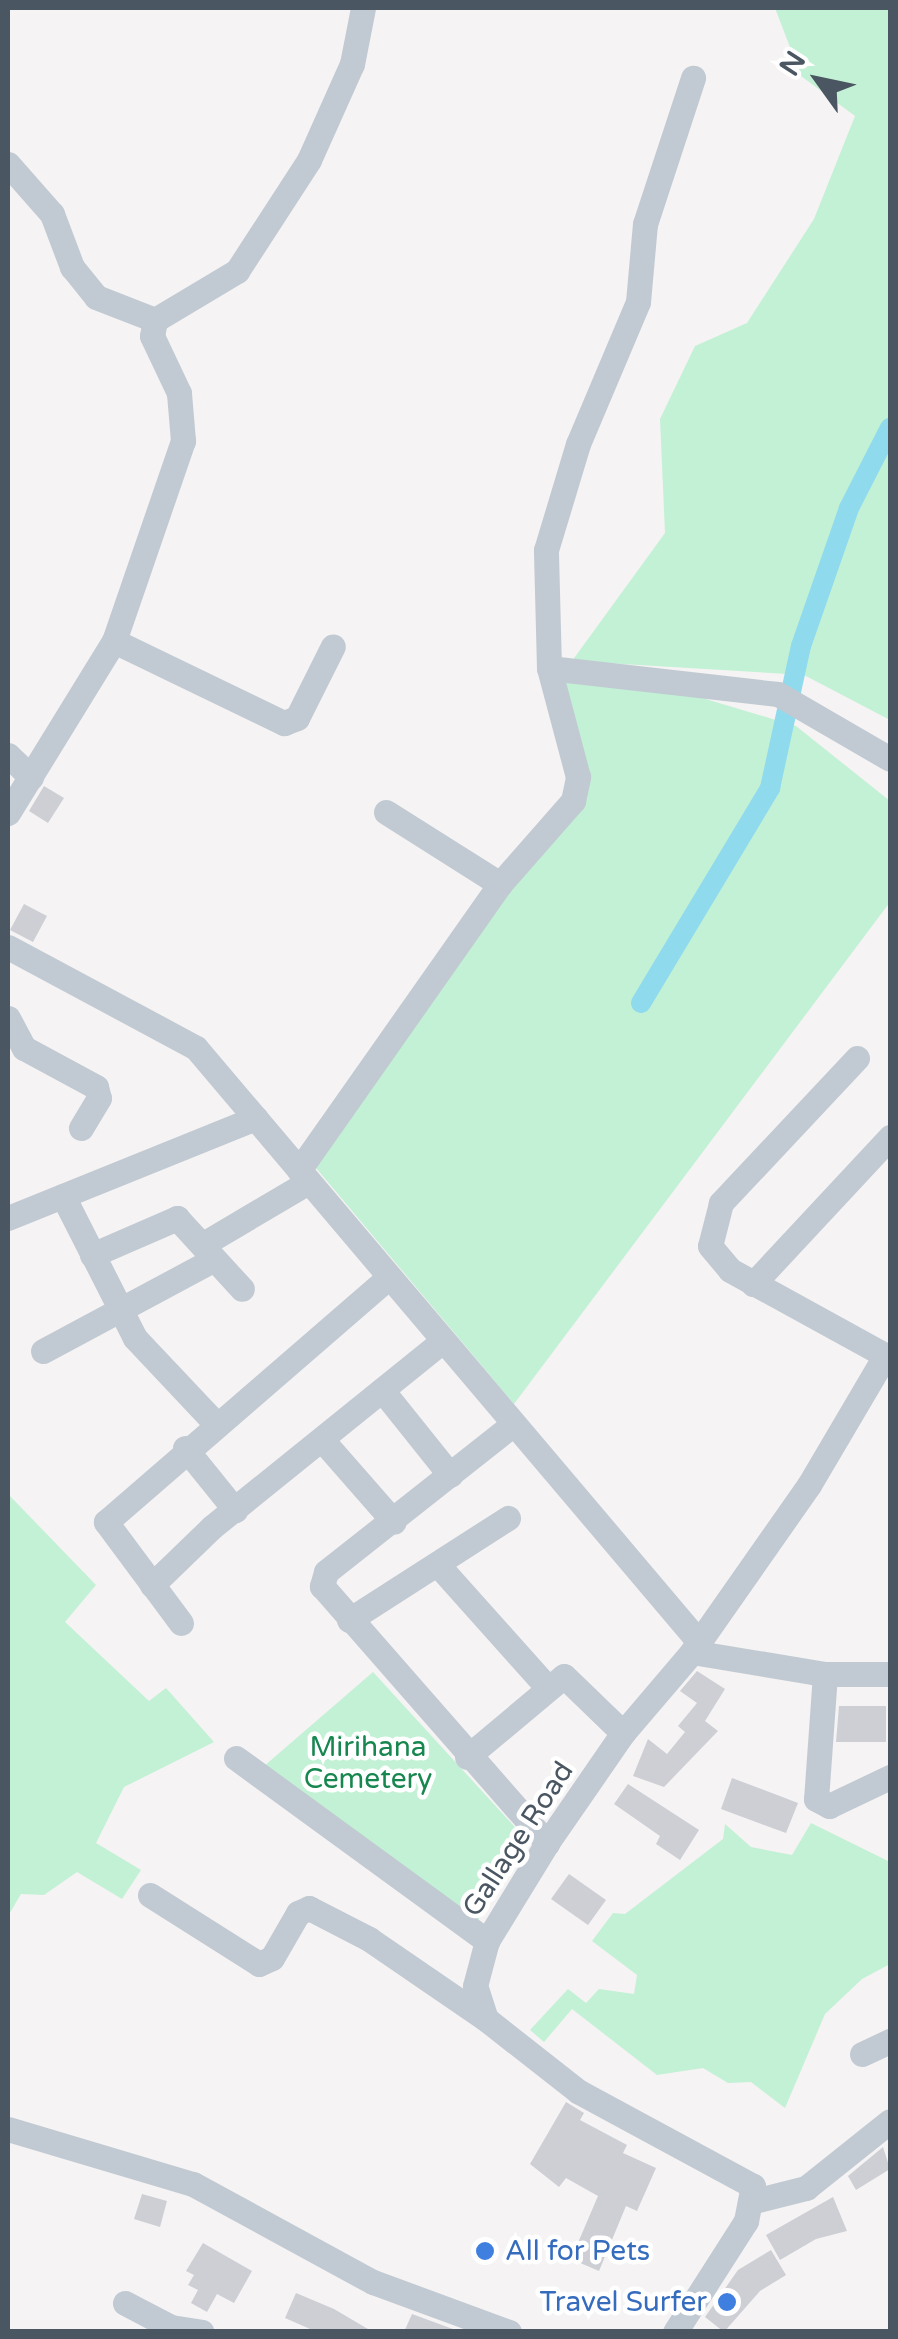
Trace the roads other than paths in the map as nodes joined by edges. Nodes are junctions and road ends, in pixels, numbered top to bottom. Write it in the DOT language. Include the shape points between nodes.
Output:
graph roads {
  1 [pos="362,8"];
  2 [pos="693,78"];
  3 [pos="8,164"];
  4 [pos="155,320"];
  5 [pos="114,641"];
  6 [pos="333,646"];
  7 [pos="549,668"];
  8 [pos="8,755"];
  9 [pos="890,759"];
  10 [pos="31,777"];
  11 [pos="386,812"];
  12 [pos="8,813"];
  13 [pos="500,884"];
  14 [pos="8,948"];
  15 [pos="8,1018"];
  16 [pos="857,1058"];
  17 [pos="256,1118"];
  18 [pos="80,1128"];
  19 [pos="890,1137"];
  20 [pos="304,1176"];
  21 [pos="63,1196"];
  22 [pos="8,1218"];
  23 [pos="209,1252"];
  24 [pos="92,1255"];
  25 [pos="387,1279"];
  26 [pos="753,1284"];
  27 [pos="242,1290"];
  28 [pos="120,1310"];
  29 [pos="441,1342"];
  30 [pos="42,1350"];
  31 [pos="890,1359"];
  32 [pos="382,1390"];
  33 [pos="215,1423"];
  34 [pos="512,1425"];
  35 [pos="324,1442"];
  36 [pos="185,1448"];
  37 [pos="450,1474"];
  38 [pos="235,1510"];
  39 [pos="508,1518"];
  40 [pos="394,1522"];
  41 [pos="438,1565"];
  42 [pos="152,1585"];
  43 [pos="349,1620"];
  44 [pos="181,1623"];
  45 [pos="696,1647"];
  46 [pos="825,1674"];
  47 [pos="890,1674"];
  48 [pos="546,1686"];
  49 [pos="624,1733"];
  50 [pos="467,1757"];
  51 [pos="236,1758"];
  52 [pos="890,1777"];
  53 [pos="547,1843"];
  54 [pos="150,1895"];
  55 [pos="488,1941"];
  56 [pos="486,2019"];
  57 [pos="890,2041"];
  58 [pos="862,2054"];
  59 [pos="890,2121"];
  60 [pos="8,2130"];
  61 [pos="750,2202"];
  62 [pos="125,2304"];
  63 [pos="202,2332"];
  64 [pos="508,2332"];
  65 [pos="675,2332"];
  1 -- 4 [label="street" via="352,64 309,160 248,255 237,270"];
  2 -- 7 [label="street" via="645,224 638,302 578,444 546,550"];
  3 -- 4 [label="street" via="52,214 72,267 96,297"];
  4 -- 5 [label="street" via="152,336 180,393 183,441"];
  5 -- 6 [label="street" via="284,723 297,718"];
  5 -- 10 [label="street"];
  7 -- 9 [label="street" via="778,694"];
  7 -- 13 [label="street" via="578,777 573,801"];
  8 -- 10 [label="street"];
  10 -- 12 [label="street"];
  11 -- 13 [label="street"];
  13 -- 20 [label="street"];
  14 -- 17 [label="street" via="196,1048"];
  15 -- 18 [label="street" via="24,1048 96,1088 99,1098"];
  16 -- 26 [label="street" via="721,1202 710,1246"];
  17 -- 20 [label="street"];
  17 -- 21 [label="street"];
  19 -- 26 [label="street"];
  20 -- 23 [label="street"];
  20 -- 25 [label="street"];
  21 -- 22 [label="street"];
  21 -- 24 [label="street"];
  23 -- 24 [label="street" via="182,1220 169,1218"];
  23 -- 27 [label="street"];
  23 -- 28 [label="street"];
  24 -- 28 [label="street"];
  25 -- 29 [label="street"];
  25 -- 33 [label="street"];
  26 -- 31 [label="street"];
  28 -- 30 [label="street"];
  28 -- 33 [label="street" via="135,1338"];
  29 -- 32 [label="street"];
  29 -- 34 [label="street"];
  31 -- 45 [label="street, Gallage Road"];
  32 -- 35 [label="street"];
  32 -- 37 [label="street"];
  33 -- 36 [label="street"];
  34 -- 37 [label="street"];
  34 -- 45 [label="street"];
  35 -- 38 [label="street"];
  35 -- 40 [label="street"];
  36 -- 38 [label="street"];
  36 -- 42 [label="street" via="106,1522"];
  37 -- 40 [label="street"];
  38 -- 42 [label="street"];
  39 -- 41 [label="street"];
  40 -- 43 [label="street" via="322,1578"];
  41 -- 43 [label="street"];
  41 -- 48 [label="street"];
  42 -- 44 [label="street"];
  43 -- 50 [label="street"];
  45 -- 46 [label="street"];
  45 -- 49 [label="street, Gallage Road"];
  46 -- 47 [label="street"];
  46 -- 52 [label="street" via="816,1799 828,1806"];
  48 -- 49 [label="street" via="564,1676"];
  48 -- 50 [label="street"];
  49 -- 53 [label="street, Gallage Road"];
  50 -- 53 [label="street"];
  51 -- 55 [label="street"];
  53 -- 55 [label="street, Gallage Road"];
  54 -- 56 [label="street" via="259,1964 272,1958 298,1913 309,1908 369,1939"];
  55 -- 56 [label="street, Gallage Road" via="475,1986"];
  56 -- 61 [label="street" via="579,2092 644,2132 731,2169 753,2186"];
  57 -- 58 [label="street"];
  59 -- 61 [label="street" via="806,2188"];
  60 -- 64 [label="street" via="193,2184 373,2282"];
  61 -- 65 [label="street" via="746,2221"];
  62 -- 63 [label="street"];
}
